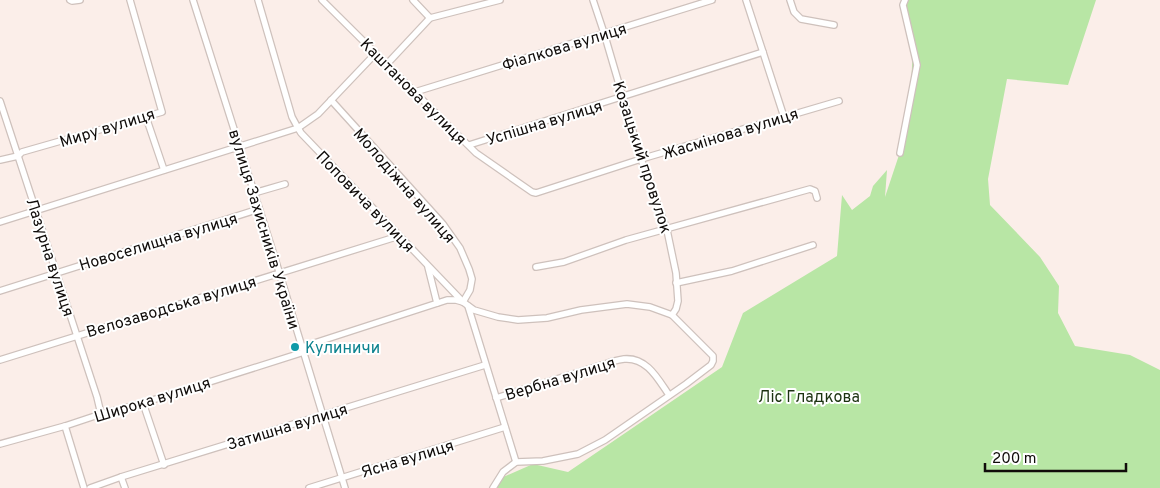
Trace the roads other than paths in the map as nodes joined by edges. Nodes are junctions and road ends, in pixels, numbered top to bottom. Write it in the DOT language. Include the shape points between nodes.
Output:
graph roads {
  1 [pos="70,0"];
  2 [pos="80,0"];
  3 [pos="130,0"];
  4 [pos="193,0"];
  5 [pos="258,0"];
  6 [pos="322,0"];
  7 [pos="413,0"];
  8 [pos="500,0"];
  9 [pos="593,0"];
  10 [pos="712,0"];
  11 [pos="746,0"];
  12 [pos="790,0"];
  13 [pos="905,0"];
  14 [pos="486,2"];
  15 [pos="430,18"];
  16 [pos="834,26"];
  17 [pos="604,33"];
  18 [pos="762,52"];
  19 [pos="376,53"];
  20 [pos="387,64"];
  21 [pos="416,92"];
  22 [pos="623,97"];
  23 [pos="0,100"];
  24 [pos="331,100"];
  25 [pos="839,100"];
  26 [pos="146,117"];
  27 [pos="784,117"];
  28 [pos="298,128"];
  29 [pos="469,145"];
  30 [pos="240,146"];
  31 [pos="900,153"];
  32 [pos="18,156"];
  33 [pos="0,160"];
  34 [pos="642,160"];
  35 [pos="164,170"];
  36 [pos="285,184"];
  37 [pos="254,193"];
  38 [pos="536,193"];
  39 [pos="817,198"];
  40 [pos="259,209"];
  41 [pos="36,210"];
  42 [pos="0,222"];
  43 [pos="667,230"];
  44 [pos="399,236"];
  45 [pos="813,246"];
  46 [pos="427,265"];
  47 [pos="536,267"];
  48 [pos="56,272"];
  49 [pos="279,273"];
  50 [pos="676,283"];
  51 [pos="0,291"];
  52 [pos="437,304"];
  53 [pos="465,304"];
  54 [pos="672,315"];
  55 [pos="77,335"];
  56 [pos="303,350"];
  57 [pos="0,360"];
  58 [pos="485,365"];
  59 [pos="669,395"];
  60 [pos="496,398"];
  61 [pos="143,403"];
  62 [pos="101,414"];
  63 [pos="323,415"];
  64 [pos="65,426"];
  65 [pos="505,428"];
  66 [pos="0,444"];
  67 [pos="516,462"];
  68 [pos="164,464"];
  69 [pos="121,477"];
  70 [pos="342,478"];
  71 [pos="84,488"];
  72 [pos="90,488"];
  73 [pos="124,488"];
  74 [pos="309,488"];
  75 [pos="345,488"];
  76 [pos="493,488"];
  1 -- 2 [label="street"];
  3 -- 26 [label="street, Миру вулиця" via="162,112"];
  4 -- 30 [label="street, вулиця Захисників України"];
  5 -- 28 [label="street, Поповича вулиця"];
  6 -- 19 [label="street, Каштанова вулиця"];
  7 -- 15 [label="street"];
  8 -- 14 [label="street"];
  9 -- 17 [label="street, Козацький провулок"];
  10 -- 17 [label="street, Фіалкова вулиця"];
  11 -- 18 [label="street"];
  12 -- 16 [label="street" via="794,12 801,19"];
  13 -- 31 [label="street" via="903,5 917,65"];
  14 -- 15 [label="street"];
  15 -- 20 [label="street"];
  17 -- 21 [label="street, Фіалкова вулиця"];
  17 -- 22 [label="street, Козацький провулок"];
  18 -- 22 [label="street, Успішна вулиця"];
  18 -- 27 [label="street"];
  19 -- 20 [label="street, Каштанова вулиця"];
  19 -- 24 [label="street"];
  20 -- 21 [label="street, Каштанова вулиця"];
  21 -- 29 [label="street, Каштанова вулиця"];
  22 -- 29 [label="street, Успішна вулиця"];
  22 -- 34 [label="street, Козацький провулок"];
  23 -- 32 [label="street, Лазурна вулиця"];
  24 -- 28 [label="street"];
  24 -- 53 [label="street, Молодіжна вулиця" via="443,224 460,248 472,279"];
  25 -- 27 [label="street, Жасмінова вулиця"];
  26 -- 32 [label="street, Миру вулиця" via="22,152"];
  26 -- 35 [label="street"];
  27 -- 34 [label="street, Жасмінова вулиця"];
  28 -- 30 [label="street"];
  28 -- 44 [label="street, Поповича вулиця"];
  29 -- 38 [label="street, Каштанова вулиця"];
  30 -- 35 [label="street"];
  30 -- 37 [label="street, вулиця Захисників України"];
  32 -- 33 [label="street, Миру вулиця"];
  32 -- 41 [label="street, Лазурна вулиця"];
  34 -- 38 [label="street, Жасмінова вулиця"];
  34 -- 43 [label="street, Козацький провулок"];
  35 -- 41 [label="street"];
  36 -- 37 [label="street"];
  37 -- 40 [label="street, вулиця Захисників України"];
  39 -- 43 [label="street" via="815,191 810,189"];
  40 -- 48 [label="street, Новоселищна вулиця"];
  40 -- 49 [label="street, вулиця Захисників України"];
  41 -- 42 [label="street"];
  41 -- 48 [label="street, Лазурна вулиця"];
  43 -- 47 [label="street" via="626,240 564,262"];
  43 -- 50 [label="street, Козацький провулок"];
  44 -- 46 [label="street, Поповича вулиця"];
  44 -- 49 [label="street, Велозаводська вулиця"];
  45 -- 50 [label="street" via="732,271"];
  46 -- 52 [label="street"];
  46 -- 53 [label="street, Поповича вулиця"];
  48 -- 51 [label="street, Новоселищна вулиця"];
  48 -- 55 [label="street, Лазурна вулиця"];
  49 -- 55 [label="street, Велозаводська вулиця"];
  49 -- 56 [label="street, вулиця Захисників України"];
  50 -- 54 [label="street, Козацький провулок" via="678,301"];
  52 -- 53 [label="street, Широка вулиця" via="447,300"];
  52 -- 56 [label="street, Широка вулиця"];
  53 -- 54 [label="street, Поповича вулиця" via="474,310 518,320 627,304 650,307"];
  53 -- 58 [label="street"];
  54 -- 59 [label="street, Поповича вулиця" via="713,356 713,361"];
  55 -- 57 [label="street, Велозаводська вулиця"];
  55 -- 62 [label="street, Лазурна вулиця"];
  56 -- 61 [label="street, Широка вулиця"];
  56 -- 63 [label="street, вулиця Захисників України"];
  58 -- 60 [label="street"];
  58 -- 63 [label="street, Затишна вулиця"];
  59 -- 60 [label="street, Вербна вулиця" via="647,366 625,359"];
  59 -- 67 [label="street" via="605,440 578,454"];
  60 -- 65 [label="street"];
  61 -- 62 [label="street, Широка вулиця"];
  61 -- 68 [label="street"];
  62 -- 64 [label="street, Широка вулиця"];
  63 -- 68 [label="street, Затишна вулиця"];
  63 -- 70 [label="street, вулиця Захисників України"];
  64 -- 66 [label="street, Широка вулиця"];
  64 -- 71 [label="street"];
  65 -- 67 [label="street"];
  65 -- 70 [label="street, Ясна вулиця"];
  67 -- 76 [label="street" via="503,472"];
  68 -- 69 [label="street, Затишна вулиця"];
  69 -- 72 [label="street, Затишна вулиця"];
  69 -- 73 [label="street"];
  70 -- 74 [label="street, Ясна вулиця"];
  70 -- 75 [label="street, вулиця Захисників України"];
}
